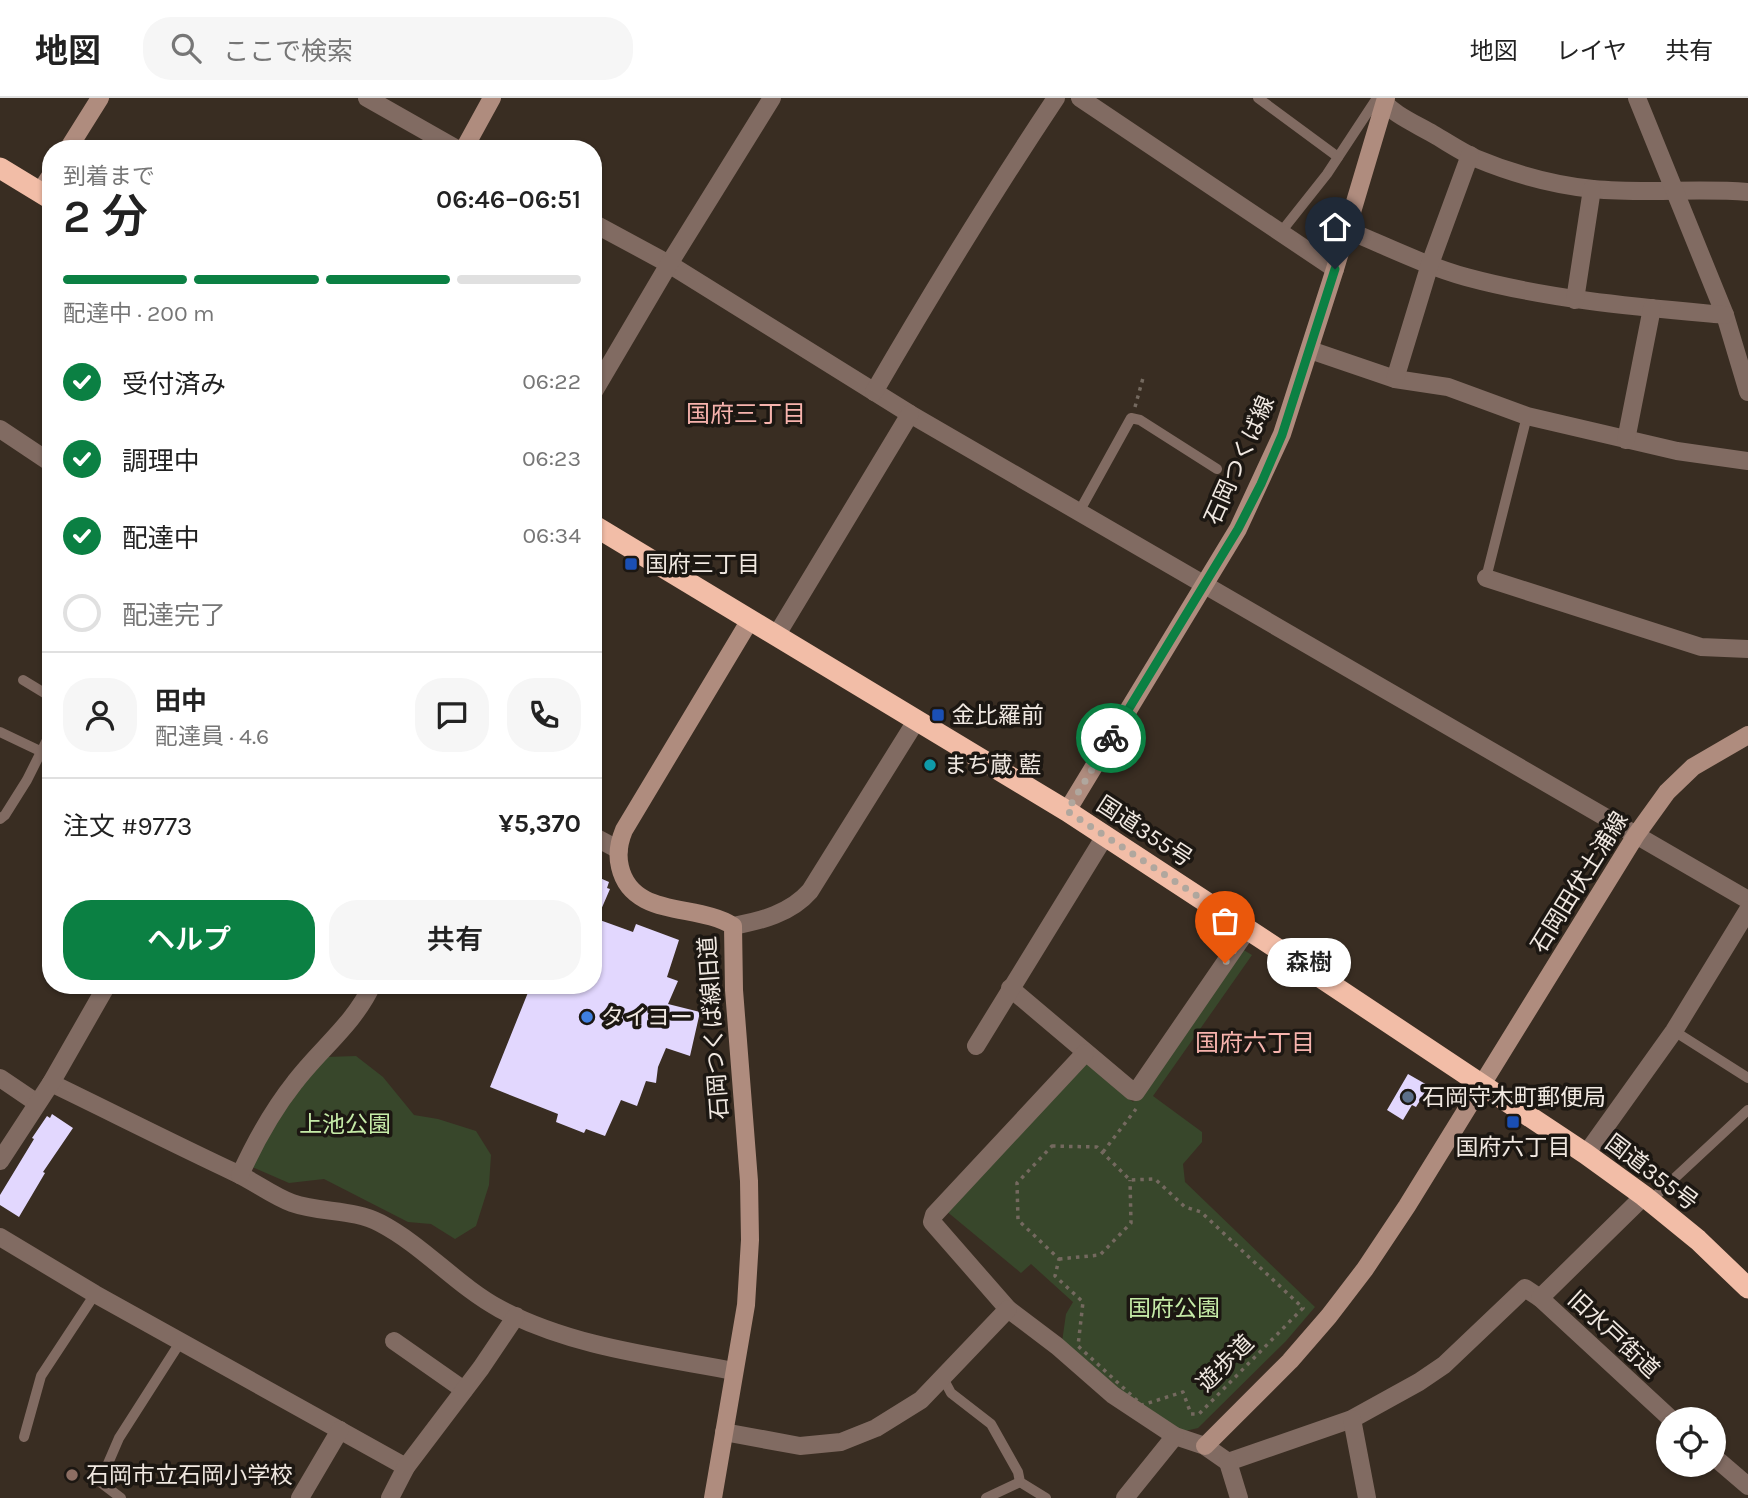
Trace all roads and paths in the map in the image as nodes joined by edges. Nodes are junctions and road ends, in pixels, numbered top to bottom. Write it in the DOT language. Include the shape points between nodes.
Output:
graph roads {
  1 [pos="100,98"];
  2 [pos="367,98"];
  3 [pos="492,98"];
  4 [pos="771,98"];
  5 [pos="1056,98"];
  6 [pos="1080,98"];
  7 [pos="1258,98"];
  8 [pos="1637,98"];
  9 [pos="1382,99"];
  10 [pos="74,140"];
  11 [pos="441,140"];
  12 [pos="469,140"];
  13 [pos="1470,155"];
  14 [pos="1338,157"];
  15 [pos="0,168"];
  16 [pos="42,187"];
  17 [pos="1592,189"];
  18 [pos="1674,192"];
  19 [pos="1748,192"];
  20 [pos="602,228"];
  21 [pos="1347,230"];
  22 [pos="1281,232"];
  23 [pos="669,264"];
  24 [pos="1430,264"];
  25 [pos="1335,269"];
  26 [pos="1575,300"];
  27 [pos="1652,308"];
  28 [pos="1725,315"];
  29 [pos="1310,350"];
  30 [pos="602,378"];
  31 [pos="1143,378"];
  32 [pos="1395,379"];
  33 [pos="874,392"];
  34 [pos="1748,392"];
  35 [pos="910,414"];
  36 [pos="1527,416"];
  37 [pos="1131,418"];
  38 [pos="0,429"];
  39 [pos="1626,440"];
  40 [pos="42,457"];
  41 [pos="1748,461"];
  42 [pos="1217,469"];
  43 [pos="1079,512"];
  44 [pos="602,530"];
  45 [pos="1486,578"];
  46 [pos="1204,583"];
  47 [pos="750,620"];
  48 [pos="776,636"];
  49 [pos="1748,649"];
  50 [pos="23,680"];
  51 [pos="42,692"];
  52 [pos="916,721"];
  53 [pos="0,732"];
  54 [pos="1748,735"];
  55 [pos="42,748"];
  56 [pos="40,751"];
  57 [pos="1067,811"];
  58 [pos="0,819"];
  59 [pos="1636,835"];
  60 [pos="1105,836"];
  61 [pos="602,841"];
  62 [pos="619,850"];
  63 [pos="1748,900"];
  64 [pos="1748,910"];
  65 [pos="733,926"];
  66 [pos="1248,929"];
  67 [pos="1010,988"];
  68 [pos="102,994"];
  69 [pos="368,994"];
  70 [pos="1674,1031"];
  71 [pos="976,1046"];
  72 [pos="1085,1053"];
  73 [pos="0,1078"];
  74 [pos="1748,1078"];
  75 [pos="51,1083"];
  76 [pos="1482,1084"];
  77 [pos="37,1103"];
  78 [pos="1748,1110"];
  79 [pos="1586,1154"];
  80 [pos="0,1161"];
  81 [pos="240,1175"];
  82 [pos="1130,1180"];
  83 [pos="1647,1199"];
  84 [pos="0,1237"];
  85 [pos="1059,1259"];
  86 [pos="1748,1288"];
  87 [pos="95,1294"];
  88 [pos="1540,1298"];
  89 [pos="1008,1309"];
  90 [pos="516,1316"];
  91 [pos="180,1341"];
  92 [pos="394,1341"];
  93 [pos="734,1371"];
  94 [pos="943,1378"];
  95 [pos="464,1390"];
  96 [pos="1658,1407"];
  97 [pos="1352,1419"];
  98 [pos="340,1430"];
  99 [pos="724,1432"];
  100 [pos="1175,1436"];
  101 [pos="24,1437"];
  102 [pos="1205,1446"];
  103 [pos="1228,1462"];
  104 [pos="406,1467"];
  105 [pos="1726,1467"];
  106 [pos="1020,1482"];
  107 [pos="1748,1486"];
  108 [pos="121,1498"];
  109 [pos="300,1498"];
  110 [pos="390,1498"];
  111 [pos="713,1498"];
  112 [pos="986,1498"];
  113 [pos="1046,1498"];
  114 [pos="1125,1498"];
  115 [pos="1240,1498"];
  116 [pos="1367,1498"];
  1 -- 10 [label="street"];
  2 -- 11 [label="street"];
  3 -- 12 [label="street"];
  4 -- 23 [label="street"];
  5 -- 33 [label="street" via="965,236"];
  6 -- 22 [label="street"];
  7 -- 14 [label="lane"];
  8 -- 18 [label="street"];
  9 -- 13 [label="street"];
  9 -- 14 [label="lane"];
  9 -- 21 [label="street, 石岡つくば線"];
  13 -- 17 [label="street" via="1530,176"];
  13 -- 24 [label="street"];
  14 -- 22 [label="lane"];
  15 -- 16 [label="highway"];
  17 -- 18 [label="street"];
  17 -- 26 [label="street"];
  18 -- 19 [label="street"];
  18 -- 28 [label="street"];
  20 -- 23 [label="street"];
  21 -- 24 [label="street"];
  21 -- 25 [label="street, 石岡つくば線"];
  22 -- 25 [label="street"];
  23 -- 30 [label="street"];
  23 -- 33 [label="street"];
  24 -- 26 [label="street" via="1464,277"];
  24 -- 32 [label="street"];
  25 -- 29 [label="street, 石岡つくば線"];
  26 -- 27 [label="street"];
  27 -- 28 [label="street"];
  27 -- 39 [label="street"];
  28 -- 34 [label="street"];
  29 -- 32 [label="street"];
  29 -- 46 [label="street, 石岡つくば線" via="1261,484"];
  31 -- 37 [label="path"];
  32 -- 36 [label="street" via="1448,387"];
  33 -- 35 [label="street"];
  35 -- 43 [label="street"];
  35 -- 48 [label="street"];
  36 -- 39 [label="street"];
  36 -- 45 [label="lane"];
  37 -- 42 [label="lane"];
  37 -- 43 [label="lane"];
  38 -- 40 [label="street"];
  39 -- 41 [label="street"];
  43 -- 46 [label="street"];
  44 -- 47 [label="highway, 国道355号"];
  45 -- 49 [label="street" via="1701,647"];
  46 -- 57 [label="street, 石岡つくば線"];
  46 -- 59 [label="street"];
  47 -- 48 [label="highway, 国道355号"];
  47 -- 62 [label="street" via="624,830"];
  48 -- 52 [label="highway, 国道355号"];
  50 -- 51 [label="lane"];
  52 -- 57 [label="highway, 国道355号"];
  52 -- 65 [label="street" via="800,903 759,921"];
  53 -- 56 [label="lane"];
  54 -- 59 [label="street, 石岡田伏土浦線" via="1693,767 1667,792"];
  55 -- 56 [label="lane"];
  56 -- 58 [label="lane"];
  57 -- 60 [label="highway, 国道355号"];
  59 -- 63 [label="street"];
  59 -- 76 [label="street, 石岡田伏土浦線"];
  60 -- 66 [label="highway, 国道355号"];
  60 -- 67 [label="street"];
  61 -- 62 [label="street"];
  62 -- 65 [label="street, 石岡つくば線旧道" via="624,881 637,895"];
  64 -- 70 [label="street"];
  65 -- 93 [label="street, 石岡つくば線旧道" via="750,1240 746,1305"];
  66 -- 72 [label="street" via="1136,1092"];
  66 -- 76 [label="highway, 国道355号"];
  67 -- 71 [label="street"];
  67 -- 72 [label="street"];
  68 -- 75 [label="street"];
  69 -- 81 [label="street" via="343,1030 295,1081 262,1128"];
  70 -- 74 [label="lane"];
  70 -- 79 [label="street"];
  72 -- 89 [label="street" via="932,1219 933,1227"];
  73 -- 77 [label="street"];
  75 -- 77 [label="street"];
  75 -- 81 [label="street"];
  76 -- 79 [label="highway, 国道355号"];
  76 -- 102 [label="street, 石岡田伏土浦線" via="1407,1206 1329,1315"];
  77 -- 80 [label="street"];
  78 -- 83 [label="lane"];
  79 -- 83 [label="highway, 国道355号"];
  81 -- 90 [label="street" via="290,1202 377,1221 486,1300"];
  82 -- 85 [label="path" via="1131,1223 1100,1255"];
  82 -- 85 [label="path, 遊歩道" via="1097,1147 1052,1146 1017,1183 1018,1220"];
  82 -- 85 [label="path, 遊歩道" via="1155,1179 1185,1208 1201,1212 1303,1307 1199,1414 1191,1414 1183,1392 1142,1405 1078,1346 1083,1302 1055,1276"];
  83 -- 86 [label="highway, 国道355号" via="1699,1240"];
  83 -- 88 [label="street, 旧水戸街道"];
  84 -- 87 [label="street"];
  87 -- 91 [label="street"];
  87 -- 101 [label="lane" via="40,1376"];
  88 -- 96 [label="street, 旧水戸街道"];
  88 -- 97 [label="street" via="1525,1288 1444,1364"];
  89 -- 94 [label="street"];
  89 -- 100 [label="street" via="1113,1395"];
  90 -- 93 [label="street" via="586,1342"];
  90 -- 95 [label="street"];
  91 -- 98 [label="street"];
  91 -- 108 [label="lane" via="120,1438 100,1482"];
  92 -- 95 [label="street"];
  93 -- 99 [label="street, 石岡つくば線旧道"];
  94 -- 99 [label="street" via="900,1414 841,1442 800,1446"];
  94 -- 106 [label="lane" via="951,1393 991,1424"];
  95 -- 104 [label="street"];
  97 -- 103 [label="street"];
  97 -- 116 [label="street"];
  98 -- 104 [label="street"];
  98 -- 109 [label="street"];
  99 -- 111 [label="street, 石岡つくば線旧道"];
  100 -- 102 [label="street"];
  100 -- 114 [label="street"];
  102 -- 103 [label="street"];
  103 -- 115 [label="street"];
  104 -- 110 [label="street"];
  105 -- 107 [label="street"];
  106 -- 112 [label="lane"];
  106 -- 113 [label="lane"];
}
